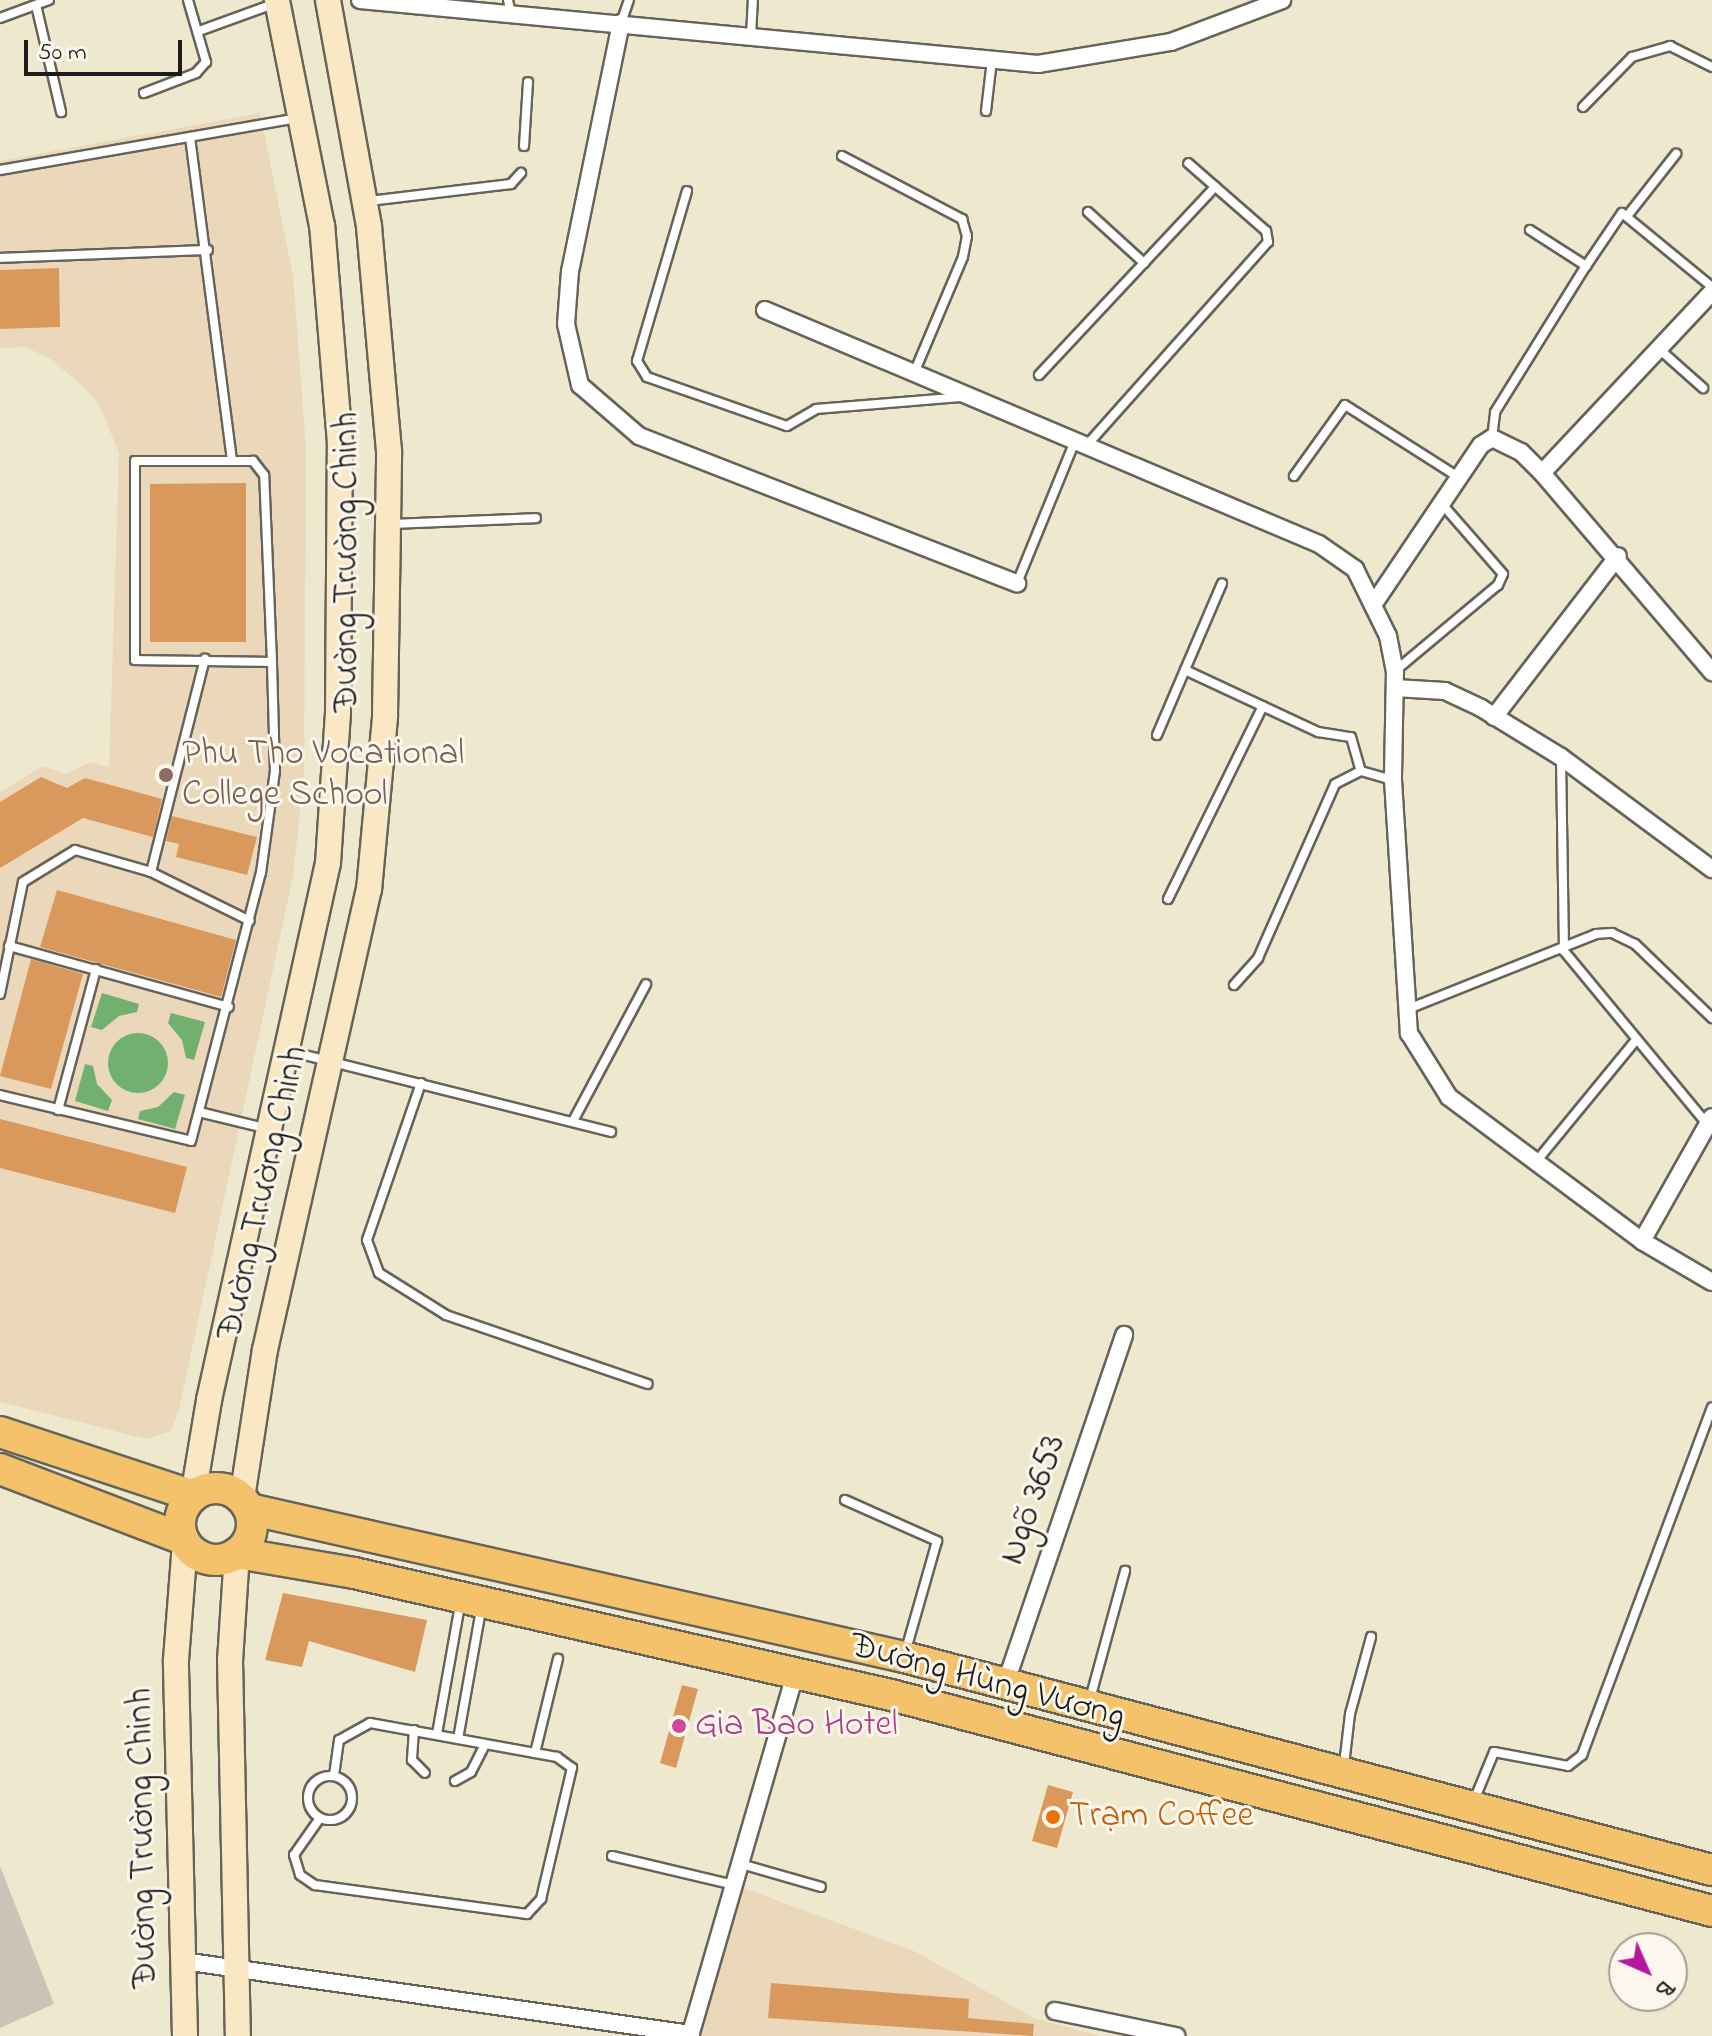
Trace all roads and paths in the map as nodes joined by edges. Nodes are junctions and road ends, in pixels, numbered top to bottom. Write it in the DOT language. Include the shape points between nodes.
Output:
graph roads {
  1 [pos="49,0"];
  2 [pos="188,0"];
  3 [pos="328,0"];
  4 [pos="360,0"];
  5 [pos="629,0"];
  6 [pos="753,0"];
  7 [pos="1282,0"];
  8 [pos="277,1"];
  9 [pos="36,5"];
  10 [pos="510,7"];
  11 [pos="0,18"];
  12 [pos="621,23"];
  13 [pos="199,31"];
  14 [pos="751,36"];
  15 [pos="992,60"];
  16 [pos="1712,67"];
  17 [pos="528,82"];
  18 [pos="144,93"];
  19 [pos="1583,107"];
  20 [pos="986,111"];
  21 [pos="61,112"];
  22 [pos="301,117"];
  23 [pos="190,137"];
  24 [pos="524,146"];
  25 [pos="1676,154"];
  26 [pos="842,156"];
  27 [pos="1188,163"];
  28 [pos="0,170"];
  29 [pos="521,173"];
  30 [pos="1215,187"];
  31 [pos="687,191"];
  32 [pos="366,201"];
  33 [pos="1088,212"];
  34 [pos="1628,215"];
  35 [pos="1530,230"];
  36 [pos="208,250"];
  37 [pos="0,258"];
  38 [pos="1144,263"];
  39 [pos="1586,266"];
  40 [pos="1711,290"];
  41 [pos="765,310"];
  42 [pos="1657,347"];
  43 [pos="914,373"];
  44 [pos="1039,375"];
  45 [pos="1703,388"];
  46 [pos="970,396"];
  47 [pos="1492,438"];
  48 [pos="1080,443"];
  49 [pos="232,460"];
  50 [pos="1542,473"];
  51 [pos="1294,476"];
  52 [pos="1458,477"];
  53 [pos="1440,503"];
  54 [pos="536,518"];
  55 [pos="388,525"];
  56 [pos="1618,556"];
  57 [pos="1017,583"];
  58 [pos="1222,583"];
  59 [pos="1373,605"];
  60 [pos="205,659"];
  61 [pos="272,662"];
  62 [pos="1185,670"];
  63 [pos="1712,672"];
  64 [pos="1395,680"];
  65 [pos="1263,706"];
  66 [pos="1494,717"];
  67 [pos="1157,735"];
  68 [pos="1561,757"];
  69 [pos="1361,771"];
  70 [pos="1393,780"];
  71 [pos="1712,869"];
  72 [pos="151,872"];
  73 [pos="1168,899"];
  74 [pos="250,921"];
  75 [pos="9,946"];
  76 [pos="1564,951"];
  77 [pos="96,969"];
  78 [pos="646,984"];
  79 [pos="1234,985"];
  80 [pos="0,994"];
  81 [pos="229,1007"];
  82 [pos="1407,1009"];
  83 [pos="1712,1018"];
  84 [pos="1636,1040"];
  85 [pos="286,1050"];
  86 [pos="332,1061"];
  87 [pos="421,1083"];
  88 [pos="0,1095"];
  89 [pos="58,1110"];
  90 [pos="199,1112"];
  91 [pos="573,1121"];
  92 [pos="1710,1123"];
  93 [pos="268,1129"];
  94 [pos="611,1132"];
  95 [pos="1534,1163"];
  96 [pos="1642,1241"];
  97 [pos="1712,1282"];
  98 [pos="1124,1335"];
  99 [pos="647,1384"];
  100 [pos="1712,1408"];
  101 [pos="0,1432"];
  102 [pos="0,1469"];
  103 [pos="193,1496"];
  104 [pos="845,1500"];
  105 [pos="245,1504"];
  106 [pos="184,1541"];
  107 [pos="237,1553"];
  108 [pos="1125,1571"];
  109 [pos="472,1599"];
  110 [pos="1371,1637"];
  111 [pos="904,1657"];
  112 [pos="558,1659"];
  113 [pos="796,1672"];
  114 [pos="1005,1685"];
  115 [pos="1088,1707"];
  116 [pos="414,1730"];
  117 [pos="437,1734"];
  118 [pos="458,1739"];
  119 [pos="485,1744"];
  120 [pos="535,1753"];
  121 [pos="425,1773"];
  122 [pos="1343,1774"];
  123 [pos="334,1776"];
  124 [pos="455,1781"];
  125 [pos="1471,1808"];
  126 [pos="320,1818"];
  127 [pos="612,1856"];
  128 [pos="741,1864"];
  129 [pos="1712,1870"];
  130 [pos="735,1885"];
  131 [pos="821,1887"];
  132 [pos="1712,1911"];
  133 [pos="183,1961"];
  134 [pos="235,1968"];
  135 [pos="1055,2011"];
  136 [pos="691,2035"];
  137 [pos="185,2036"];
  138 [pos="238,2036"];
  139 [pos="1176,2036"];
  1 -- 9 [label="lane"];
  2 -- 13 [label="lane"];
  3 -- 32 [label="main road, Đường Trường Chinh"];
  4 -- 10 [label="street"];
  5 -- 12 [label="lane"];
  6 -- 14 [label="lane"];
  7 -- 15 [label="street" via="1171,42 1065,63"];
  8 -- 13 [label="lane"];
  8 -- 22 [label="main road, Đường Trường Chinh"];
  9 -- 11 [label="lane"];
  9 -- 21 [label="lane"];
  10 -- 12 [label="street"];
  12 -- 14 [label="street"];
  12 -- 57 [label="street" via="570,271 566,324 570,362 580,385 639,436"];
  13 -- 18 [label="lane" via="203,67"];
  14 -- 15 [label="street"];
  15 -- 20 [label="lane"];
  16 -- 19 [label="lane" via="1670,46 1632,57"];
  17 -- 24 [label="lane"];
  22 -- 23 [label="lane"];
  22 -- 85 [label="main road, Đường Trường Chinh" via="322,226 340,443 338,714 328,863"];
  23 -- 28 [label="lane"];
  23 -- 36 [label="lane"];
  25 -- 34 [label="lane"];
  26 -- 43 [label="lane" via="962,219 967,236 963,257"];
  27 -- 30 [label="lane"];
  29 -- 32 [label="lane" via="511,184"];
  30 -- 38 [label="lane"];
  30 -- 48 [label="lane" via="1266,231 1268,242"];
  31 -- 46 [label="lane" via="637,361 647,377 787,426 816,409"];
  32 -- 55 [label="main road, Đường Trường Chinh" via="389,451"];
  33 -- 38 [label="lane"];
  34 -- 39 [label="lane" via="1622,213 1613,222"];
  34 -- 40 [label="lane"];
  35 -- 39 [label="lane"];
  36 -- 37 [label="lane"];
  36 -- 49 [label="lane"];
  38 -- 44 [label="lane"];
  39 -- 47 [label="lane" via="1495,412"];
  40 -- 42 [label="street"];
  41 -- 43 [label="street"];
  42 -- 45 [label="lane"];
  42 -- 50 [label="street"];
  43 -- 46 [label="street"];
  46 -- 48 [label="street"];
  47 -- 50 [label="street" via="1521,452"];
  47 -- 52 [label="street"];
  48 -- 57 [label="lane"];
  48 -- 59 [label="street" via="1319,544 1355,569"];
  49 -- 60 [label="lane" via="135,461 135,660"];
  49 -- 61 [label="lane" via="253,461 264,475"];
  50 -- 56 [label="street"];
  51 -- 52 [label="lane" via="1345,405"];
  52 -- 53 [label="street"];
  53 -- 59 [label="street"];
  53 -- 64 [label="lane" via="1503,574 1498,585"];
  54 -- 55 [label="lane"];
  55 -- 86 [label="main road, Đường Trường Chinh" via="385,716 372,872"];
  56 -- 63 [label="street"];
  56 -- 66 [label="street"];
  58 -- 62 [label="lane"];
  59 -- 64 [label="street"];
  60 -- 61 [label="lane"];
  60 -- 72 [label="lane"];
  61 -- 74 [label="lane" via="275,771"];
  62 -- 65 [label="lane"];
  62 -- 67 [label="lane"];
  64 -- 66 [label="street" via="1445,691"];
  64 -- 70 [label="street"];
  65 -- 69 [label="lane" via="1318,732 1351,737"];
  65 -- 73 [label="lane"];
  66 -- 68 [label="street"];
  68 -- 71 [label="street"];
  68 -- 76 [label="lane"];
  69 -- 70 [label="lane"];
  69 -- 79 [label="lane" via="1335,784 1258,958"];
  70 -- 82 [label="street"];
  72 -- 74 [label="lane"];
  72 -- 75 [label="lane" via="75,850 23,882"];
  74 -- 81 [label="lane"];
  75 -- 77 [label="lane"];
  75 -- 80 [label="lane"];
  76 -- 82 [label="lane"];
  76 -- 83 [label="lane" via="1596,934 1612,933 1635,944"];
  76 -- 84 [label="lane"];
  77 -- 81 [label="lane"];
  77 -- 89 [label="lane"];
  78 -- 91 [label="lane"];
  81 -- 90 [label="lane"];
  82 -- 95 [label="street" via="1409,1033 1449,1097"];
  84 -- 92 [label="lane"];
  84 -- 95 [label="lane"];
  85 -- 86 [label="lane"];
  85 -- 93 [label="main road, Đường Trường Chinh"];
  86 -- 87 [label="lane"];
  86 -- 105 [label="main road, Đường Trường Chinh" via="260,1376"];
  87 -- 91 [label="lane"];
  87 -- 99 [label="lane" via="367,1240 379,1273 446,1315"];
  88 -- 89 [label="lane"];
  89 -- 90 [label="lane" via="191,1141"];
  90 -- 93 [label="lane"];
  91 -- 94 [label="lane"];
  92 -- 96 [label="street"];
  93 -- 103 [label="main road, Đường Trường Chinh"];
  95 -- 96 [label="street"];
  96 -- 97 [label="street"];
  98 -- 114 [label="street, Ngõ 3653"];
  100 -- 125 [label="lane" via="1582,1755 1568,1766 1494,1752"];
  101 -- 103 [label="highway"];
  102 -- 106 [label="highway"];
  103 -- 105 [label="highway" via="218,1488"];
  103 -- 106 [label="highway" via="181,1516"];
  104 -- 111 [label="lane" via="937,1541"];
  105 -- 107 [label="highway" via="251,1533"];
  105 -- 111 [label="highway, Đường Hùng Vương"];
  106 -- 107 [label="highway" via="209,1559"];
  106 -- 133 [label="main road, Đường Trường Chinh" via="176,1660"];
  107 -- 109 [label="highway, Đường Hùng Vương"];
  107 -- 134 [label="main road" via="230,1660"];
  108 -- 115 [label="lane"];
  109 -- 113 [label="highway, Đường Hùng Vương"];
  109 -- 117 [label="lane"];
  109 -- 118 [label="lane"];
  110 -- 122 [label="lane" via="1350,1714"];
  111 -- 114 [label="highway, Đường Hùng Vương"];
  112 -- 120 [label="lane"];
  113 -- 128 [label="street"];
  113 -- 132 [label="highway, Đường Hùng Vương"];
  114 -- 115 [label="highway, Đường Hùng Vương"];
  115 -- 122 [label="highway, Đường Hùng Vương"];
  116 -- 117 [label="lane"];
  116 -- 121 [label="lane" via="412,1760"];
  116 -- 123 [label="lane" via="370,1723 351,1730 335,1750"];
  117 -- 118 [label="lane"];
  118 -- 119 [label="lane"];
  119 -- 120 [label="lane"];
  119 -- 124 [label="lane" via="471,1772"];
  120 -- 126 [label="lane" via="557,1757 572,1768 541,1899 527,1914 315,1885 300,1875 294,1855"];
  122 -- 125 [label="highway, Đường Hùng Vương"];
  123 -- 126 [label="lane" via="310,1787 309,1805"];
  123 -- 126 [label="lane" via="352,1792 350,1809 337,1819"];
  125 -- 129 [label="highway, Đường Hùng Vương"];
  127 -- 130 [label="lane"];
  128 -- 130 [label="street"];
  128 -- 131 [label="lane"];
  130 -- 136 [label="street"];
  133 -- 134 [label="street"];
  133 -- 137 [label="main road, Đường Trường Chinh"];
  134 -- 136 [label="street"];
  134 -- 138 [label="main road"];
  135 -- 139 [label="street"];
}
